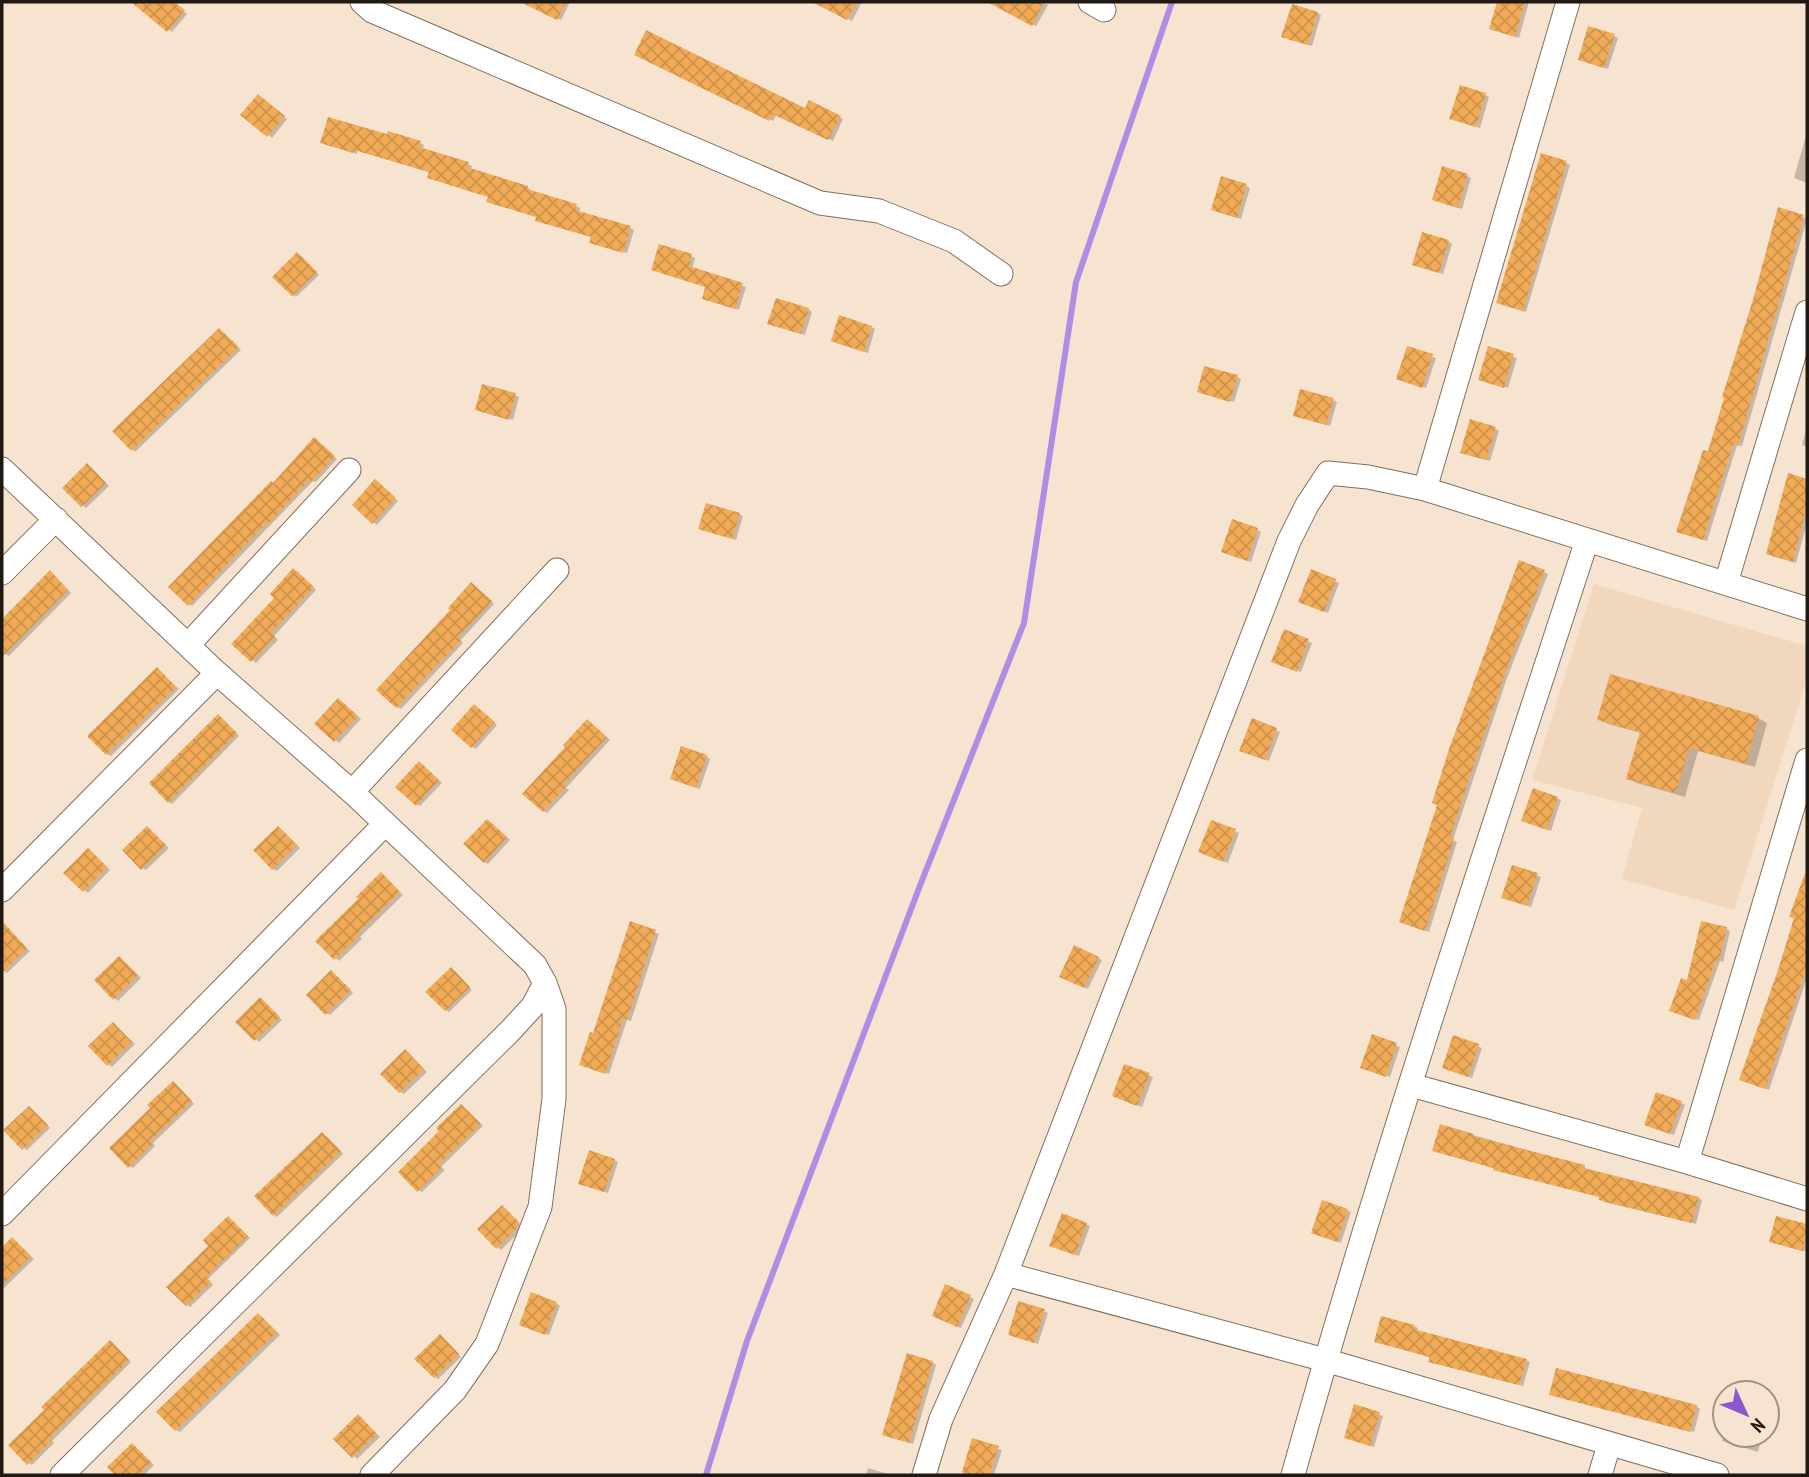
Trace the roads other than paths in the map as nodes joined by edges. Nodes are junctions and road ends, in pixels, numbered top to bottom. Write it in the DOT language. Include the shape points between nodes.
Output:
graph roads {
  1 [pos="362,2"];
  2 [pos="1568,2"];
  3 [pos="1001,274"];
  4 [pos="1807,312"];
  5 [pos="2,469"];
  6 [pos="349,470"];
  7 [pos="1425,489"];
  8 [pos="56,519"];
  9 [pos="1587,540"];
  10 [pos="557,570"];
  11 [pos="2,573"];
  12 [pos="1726,583"];
  13 [pos="1807,609"];
  14 [pos="188,645"];
  15 [pos="217,673"];
  16 [pos="1807,760"];
  17 [pos="352,792"];
  18 [pos="384,825"];
  19 [pos="2,890"];
  20 [pos="545,982"];
  21 [pos="1411,1085"];
  22 [pos="1688,1163"];
  23 [pos="1807,1199"];
  24 [pos="2,1214"];
  25 [pos="1006,1274"];
  26 [pos="1325,1360"];
  27 [pos="1609,1445"];
  28 [pos="62,1475"];
  29 [pos="372,1475"];
  30 [pos="924,1475"];
  31 [pos="1293,1475"];
  32 [pos="1600,1475"];
  33 [pos="1717,1475"];
  1 -- 3 [label="street" via="372,11 820,202 879,211 954,241"];
  2 -- 7 [label="street"];
  4 -- 12 [label="street"];
  5 -- 8 [label="street"];
  6 -- 14 [label="street"];
  7 -- 9 [label="street"];
  7 -- 25 [label="street" via="1328,473 1307,505 1289,541"];
  8 -- 11 [label="street"];
  8 -- 14 [label="street"];
  9 -- 12 [label="street"];
  9 -- 21 [label="street"];
  10 -- 17 [label="street"];
  12 -- 13 [label="street"];
  14 -- 15 [label="street"];
  15 -- 17 [label="street"];
  15 -- 19 [label="street"];
  16 -- 22 [label="street"];
  17 -- 18 [label="street"];
  18 -- 20 [label="street" via="535,965"];
  18 -- 24 [label="street"];
  20 -- 28 [label="street" via="533,1006 510,1031"];
  20 -- 29 [label="street" via="554,1009 554,1099 540,1207 487,1344 455,1390"];
  21 -- 22 [label="street"];
  21 -- 26 [label="street"];
  22 -- 23 [label="street"];
  25 -- 26 [label="street"];
  25 -- 30 [label="street" via="941,1419"];
  26 -- 27 [label="street"];
  26 -- 31 [label="street"];
  27 -- 32 [label="street"];
  27 -- 33 [label="street"];
}
